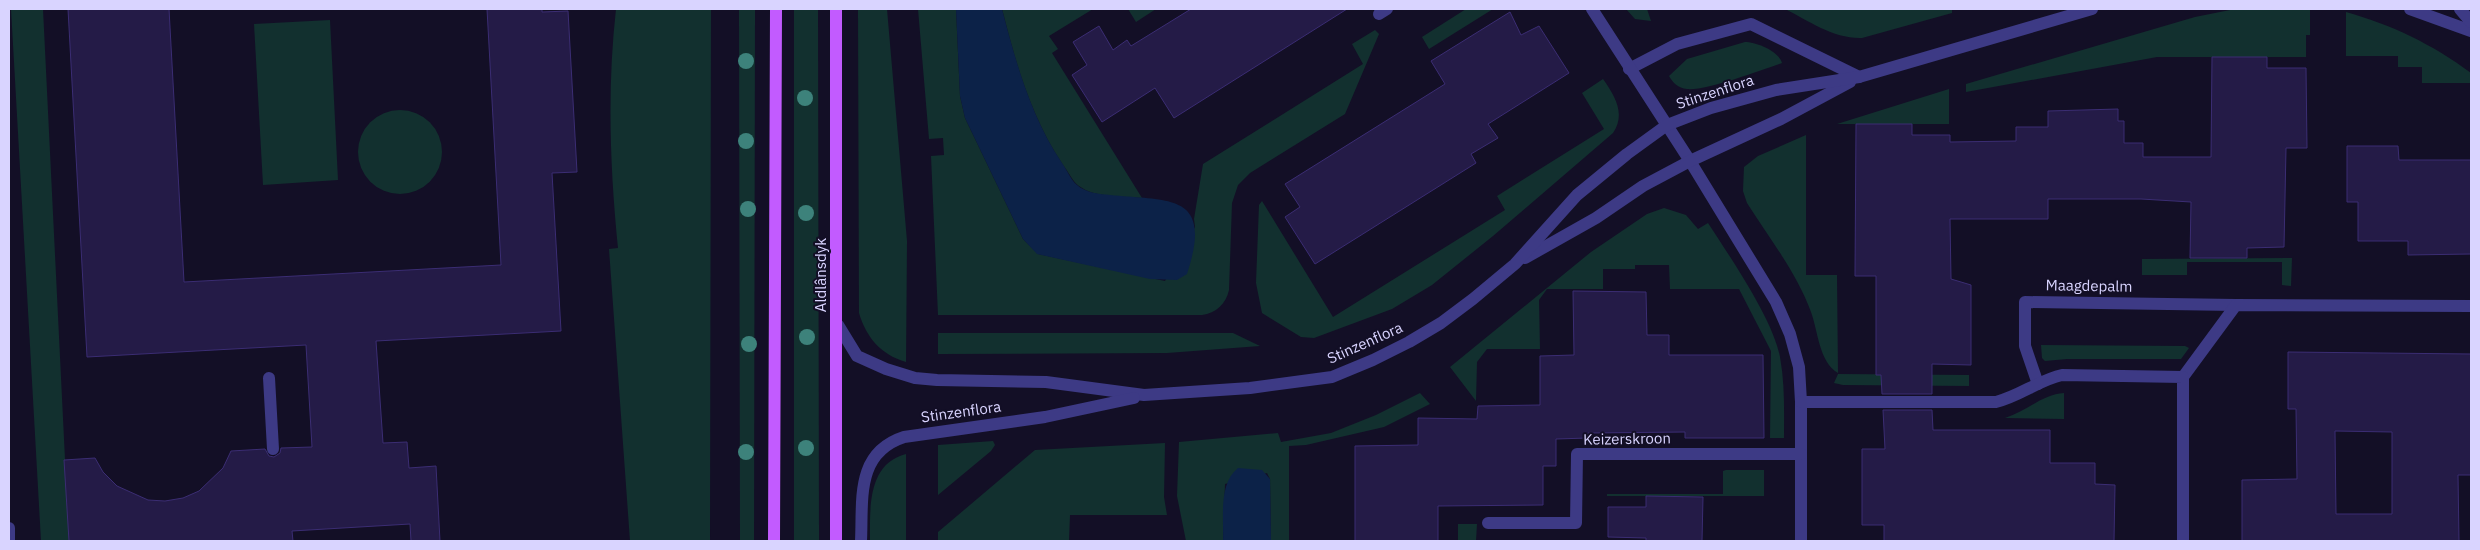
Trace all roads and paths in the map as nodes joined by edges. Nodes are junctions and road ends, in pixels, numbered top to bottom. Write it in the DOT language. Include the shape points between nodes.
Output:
graph roads {
  1 [pos="776,9"];
  2 [pos="836,9"];
  3 [pos="1592,9"];
  4 [pos="2092,9"];
  5 [pos="2410,9"];
  6 [pos="2460,9"];
  7 [pos="2471,22"];
  8 [pos="2471,31"];
  9 [pos="1629,69"];
  10 [pos="1859,77"];
  11 [pos="1667,125"];
  12 [pos="1690,161"];
  13 [pos="1514,264"];
  14 [pos="2236,305"];
  15 [pos="2471,306"];
  16 [pos="838,325"];
  17 [pos="2183,377"];
  18 [pos="269,378"];
  19 [pos="2038,384"];
  20 [pos="1144,396"];
  21 [pos="1802,402"];
  22 [pos="273,449"];
  23 [pos="1802,454"];
  24 [pos="1488,523"];
  25 [pos="9,528"];
  26 [pos="10,541"];
  27 [pos="774,541"];
  28 [pos="836,541"];
  29 [pos="861,541"];
  30 [pos="1801,541"];
  31 [pos="2183,541"];
  1 -- 27 [label="main road"];
  2 -- 16 [label="main road, Aldlânsdyk"];
  3 -- 9 [label="street"];
  4 -- 10 [label="street, Stinzenflora"];
  5 -- 8 [label="street"];
  6 -- 7 [label="street"];
  9 -- 10 [label="street" via="1677,44 1751,24"];
  9 -- 11 [label="street"];
  10 -- 11 [label="street, Stinzenflora" via="1776,90 1711,108"];
  10 -- 12 [label="street, Stinzenflora"];
  11 -- 12 [label="street"];
  11 -- 13 [label="street, Stinzenflora" via="1577,195"];
  12 -- 13 [label="street, Stinzenflora"];
  12 -- 21 [label="street" via="1776,302 1790,334 1799,367"];
  13 -- 20 [label="street, Stinzenflora" via="1441,323 1374,360 1332,377 1250,388"];
  14 -- 15 [label="street, Maagdepalm"];
  14 -- 17 [label="street"];
  14 -- 19 [label="street, Maagdepalm" via="2025,302 2025,346"];
  16 -- 20 [label="street, Stinzenflora" via="857,356 915,378 1046,382"];
  16 -- 28 [label="main road, Aldlânsdyk"];
  17 -- 19 [label="street" via="2062,375"];
  17 -- 31 [label="street"];
  18 -- 22 [label="street"];
  19 -- 21 [label="street" via="1996,402"];
  20 -- 29 [label="street, Stinzenflora" via="1045,417 904,437 888,443 875,454 865,478"];
  21 -- 23 [label="street"];
  23 -- 24 [label="street, Keizerskroon" via="1577,454 1576,523"];
  23 -- 30 [label="street"];
  25 -- 26 [label="street"];
}
